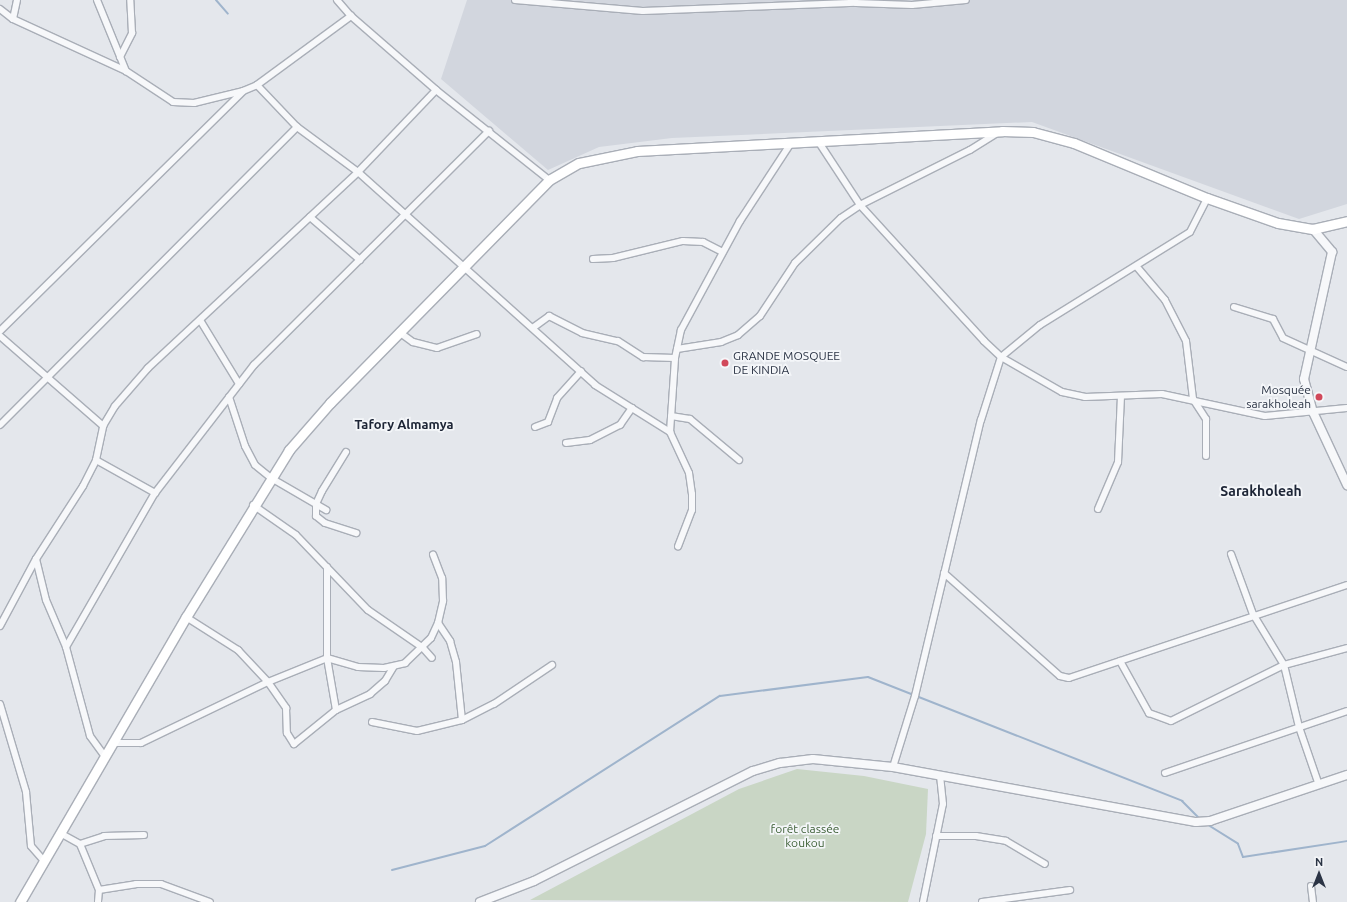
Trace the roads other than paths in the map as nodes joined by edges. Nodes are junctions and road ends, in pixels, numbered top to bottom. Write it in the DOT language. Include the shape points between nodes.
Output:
graph roads {
  1 [pos="17,0"];
  2 [pos="97,0"];
  3 [pos="130,0"];
  4 [pos="337,0"];
  5 [pos="515,0"];
  6 [pos="966,0"];
  7 [pos="0,9"];
  8 [pos="351,16"];
  9 [pos="13,19"];
  10 [pos="120,58"];
  11 [pos="126,71"];
  12 [pos="257,85"];
  13 [pos="436,90"];
  14 [pos="243,91"];
  15 [pos="297,127"];
  16 [pos="1002,130"];
  17 [pos="488,131"];
  18 [pos="818,141"];
  19 [pos="791,143"];
  20 [pos="358,172"];
  21 [pos="549,180"];
  22 [pos="1207,198"];
  23 [pos="860,205"];
  24 [pos="406,216"];
  25 [pos="310,217"];
  26 [pos="1347,221"];
  27 [pos="1313,229"];
  28 [pos="723,252"];
  29 [pos="594,259"];
  30 [pos="360,260"];
  31 [pos="464,266"];
  32 [pos="1137,267"];
  33 [pos="1234,307"];
  34 [pos="200,320"];
  35 [pos="534,327"];
  36 [pos="0,331"];
  37 [pos="399,332"];
  38 [pos="477,334"];
  39 [pos="0,336"];
  40 [pos="677,349"];
  41 [pos="1311,352"];
  42 [pos="1001,357"];
  43 [pos="675,358"];
  44 [pos="1347,367"];
  45 [pos="581,371"];
  46 [pos="48,380"];
  47 [pos="239,384"];
  48 [pos="1121,396"];
  49 [pos="229,397"];
  50 [pos="1193,399"];
  51 [pos="632,408"];
  52 [pos="1347,408"];
  53 [pos="1313,412"];
  54 [pos="671,416"];
  55 [pos="0,424"];
  56 [pos="103,426"];
  57 [pos="535,427"];
  58 [pos="670,432"];
  59 [pos="566,443"];
  60 [pos="346,452"];
  61 [pos="1206,456"];
  62 [pos="96,460"];
  63 [pos="738,460"];
  64 [pos="271,478"];
  65 [pos="1347,485"];
  66 [pos="155,493"];
  67 [pos="316,504"];
  68 [pos="253,505"];
  69 [pos="1098,509"];
  70 [pos="326,510"];
  71 [pos="356,533"];
  72 [pos="678,546"];
  73 [pos="1231,554"];
  74 [pos="433,556"];
  75 [pos="36,559"];
  76 [pos="328,567"];
  77 [pos="944,573"];
  78 [pos="1347,585"];
  79 [pos="1253,614"];
  80 [pos="186,617"];
  81 [pos="438,623"];
  82 [pos="0,626"];
  83 [pos="66,647"];
  84 [pos="423,648"];
  85 [pos="1347,648"];
  86 [pos="327,658"];
  87 [pos="432,658"];
  88 [pos="1120,661"];
  89 [pos="552,665"];
  90 [pos="1284,665"];
  91 [pos="394,666"];
  92 [pos="268,682"];
  93 [pos="0,704"];
  94 [pos="336,710"];
  95 [pos="1347,711"];
  96 [pos="462,720"];
  97 [pos="372,722"];
  98 [pos="1299,727"];
  99 [pos="114,743"];
  100 [pos="105,756"];
  101 [pos="893,767"];
  102 [pos="1165,773"];
  103 [pos="1347,775"];
  104 [pos="940,776"];
  105 [pos="1319,785"];
  106 [pos="60,833"];
  107 [pos="144,834"];
  108 [pos="936,836"];
  109 [pos="80,844"];
  110 [pos="44,860"];
  111 [pos="1045,864"];
  112 [pos="1311,886"];
  113 [pos="99,890"];
  114 [pos="1070,890"];
  115 [pos="488,900"];
  116 [pos="20,902"];
  117 [pos="98,902"];
  118 [pos="210,902"];
  119 [pos="480,902"];
  120 [pos="922,902"];
  121 [pos="982,902"];
  122 [pos="1313,902"];
  1 -- 9 [label="street"];
  2 -- 10 [label="street"];
  3 -- 10 [label="street" via="132,34"];
  4 -- 8 [label="street"];
  5 -- 6 [label="street" via="643,11 840,4 912,5"];
  7 -- 9 [label="street"];
  8 -- 12 [label="street"];
  8 -- 13 [label="street"];
  9 -- 11 [label="street"];
  10 -- 11 [label="street"];
  11 -- 14 [label="street" via="173,102 194,103"];
  12 -- 14 [label="street"];
  12 -- 15 [label="street"];
  13 -- 17 [label="street"];
  13 -- 20 [label="street"];
  14 -- 36 [label="street"];
  15 -- 20 [label="street"];
  15 -- 46 [label="street" via="162,261"];
  16 -- 18 [label="main road"];
  16 -- 22 [label="main road" via="1033,132 1074,143"];
  16 -- 23 [label="street" via="970,150"];
  17 -- 21 [label="street"];
  17 -- 24 [label="street"];
  18 -- 19 [label="main road"];
  18 -- 23 [label="street"];
  19 -- 21 [label="main road" via="637,151 579,163"];
  19 -- 28 [label="street"];
  20 -- 24 [label="street"];
  20 -- 25 [label="street"];
  21 -- 31 [label="main road"];
  22 -- 27 [label="main road" via="1278,223"];
  22 -- 32 [label="street" via="1190,232"];
  23 -- 40 [label="street" via="795,263 760,316 738,334 721,342"];
  23 -- 42 [label="street"];
  24 -- 30 [label="street"];
  24 -- 31 [label="street"];
  25 -- 30 [label="street"];
  25 -- 34 [label="street"];
  26 -- 27 [label="main road"];
  27 -- 41 [label="street" via="1332,252"];
  28 -- 29 [label="street" via="703,242 683,241 613,258"];
  28 -- 40 [label="street" via="681,330"];
  30 -- 47 [label="street" via="254,365"];
  31 -- 35 [label="street"];
  31 -- 37 [label="main road"];
  32 -- 42 [label="street" via="1040,325"];
  32 -- 50 [label="street" via="1165,300 1186,341"];
  33 -- 41 [label="street" via="1273,319 1283,338"];
  34 -- 47 [label="street"];
  34 -- 56 [label="street" via="148,368 115,406"];
  35 -- 43 [label="street" via="549,316 582,333 618,341 643,357"];
  35 -- 45 [label="street"];
  37 -- 38 [label="street" via="413,342 437,348"];
  37 -- 64 [label="main road" via="330,403 289,450"];
  39 -- 46 [label="street"];
  40 -- 43 [label="street"];
  41 -- 44 [label="street"];
  41 -- 53 [label="street" via="1304,379"];
  42 -- 48 [label="street" via="1062,392 1085,397"];
  42 -- 77 [label="street" via="981,420"];
  43 -- 54 [label="street"];
  45 -- 51 [label="street" via="595,385"];
  45 -- 57 [label="street" via="557,398 548,422"];
  46 -- 55 [label="street"];
  46 -- 56 [label="street"];
  47 -- 49 [label="street"];
  48 -- 50 [label="street" via="1162,394"];
  48 -- 69 [label="street" via="1118,462"];
  49 -- 64 [label="street" via="245,446 255,465"];
  49 -- 66 [label="street"];
  50 -- 53 [label="street" via="1265,416"];
  50 -- 61 [label="street" via="1206,419"];
  51 -- 58 [label="street"];
  51 -- 59 [label="street" via="620,425 590,440"];
  52 -- 53 [label="street"];
  53 -- 65 [label="street"];
  54 -- 58 [label="street"];
  54 -- 63 [label="street" via="690,419"];
  56 -- 62 [label="street"];
  58 -- 72 [label="street" via="689,473 692,494 692,510"];
  60 -- 67 [label="street"];
  62 -- 66 [label="street"];
  62 -- 75 [label="street" via="83,486"];
  64 -- 67 [label="street"];
  64 -- 68 [label="main road"];
  66 -- 83 [label="street"];
  67 -- 70 [label="street"];
  67 -- 71 [label="street" via="316,516 324,523"];
  68 -- 76 [label="street" via="296,535"];
  68 -- 80 [label="main road"];
  73 -- 79 [label="street"];
  74 -- 81 [label="street" via="442,578"];
  75 -- 82 [label="street"];
  75 -- 83 [label="street" via="46,600"];
  76 -- 84 [label="street" via="368,610"];
  76 -- 86 [label="street"];
  77 -- 88 [label="street" via="1060,676 1069,678"];
  77 -- 101 [label="street" via="915,696"];
  78 -- 79 [label="street"];
  79 -- 88 [label="street"];
  79 -- 90 [label="street"];
  80 -- 92 [label="street" via="238,650"];
  80 -- 99 [label="main road"];
  81 -- 84 [label="street"];
  81 -- 96 [label="street" via="450,641 456,662"];
  83 -- 100 [label="street" via="90,736"];
  84 -- 87 [label="street"];
  84 -- 91 [label="street" via="405,662"];
  85 -- 90 [label="street"];
  86 -- 91 [label="street" via="358,667"];
  86 -- 92 [label="street"];
  86 -- 94 [label="street"];
  88 -- 90 [label="street" via="1148,713 1171,721"];
  89 -- 96 [label="street" via="494,704"];
  90 -- 98 [label="street"];
  91 -- 94 [label="street" via="385,681 370,694"];
  92 -- 94 [label="street" via="286,708 287,733 294,744"];
  92 -- 99 [label="street" via="141,743"];
  93 -- 110 [label="street" via="26,792 31,846"];
  95 -- 98 [label="street"];
  96 -- 97 [label="street" via="417,730"];
  98 -- 102 [label="street"];
  98 -- 105 [label="street"];
  99 -- 100 [label="main road"];
  100 -- 106 [label="main road"];
  101 -- 104 [label="street"];
  101 -- 115 [label="street" via="813,759 780,763 753,771 534,881"];
  103 -- 105 [label="street"];
  104 -- 105 [label="street" via="1196,822 1210,821"];
  104 -- 108 [label="street" via="943,804"];
  106 -- 109 [label="street"];
  106 -- 110 [label="main road"];
  107 -- 109 [label="street" via="104,836"];
  108 -- 111 [label="street" via="976,836 1006,841"];
  108 -- 120 [label="street"];
  109 -- 113 [label="street"];
  110 -- 116 [label="main road"];
  112 -- 122 [label="street"];
  113 -- 117 [label="street"];
  113 -- 118 [label="street" via="136,884 161,884"];
  114 -- 121 [label="street"];
  115 -- 119 [label="street"];
}
